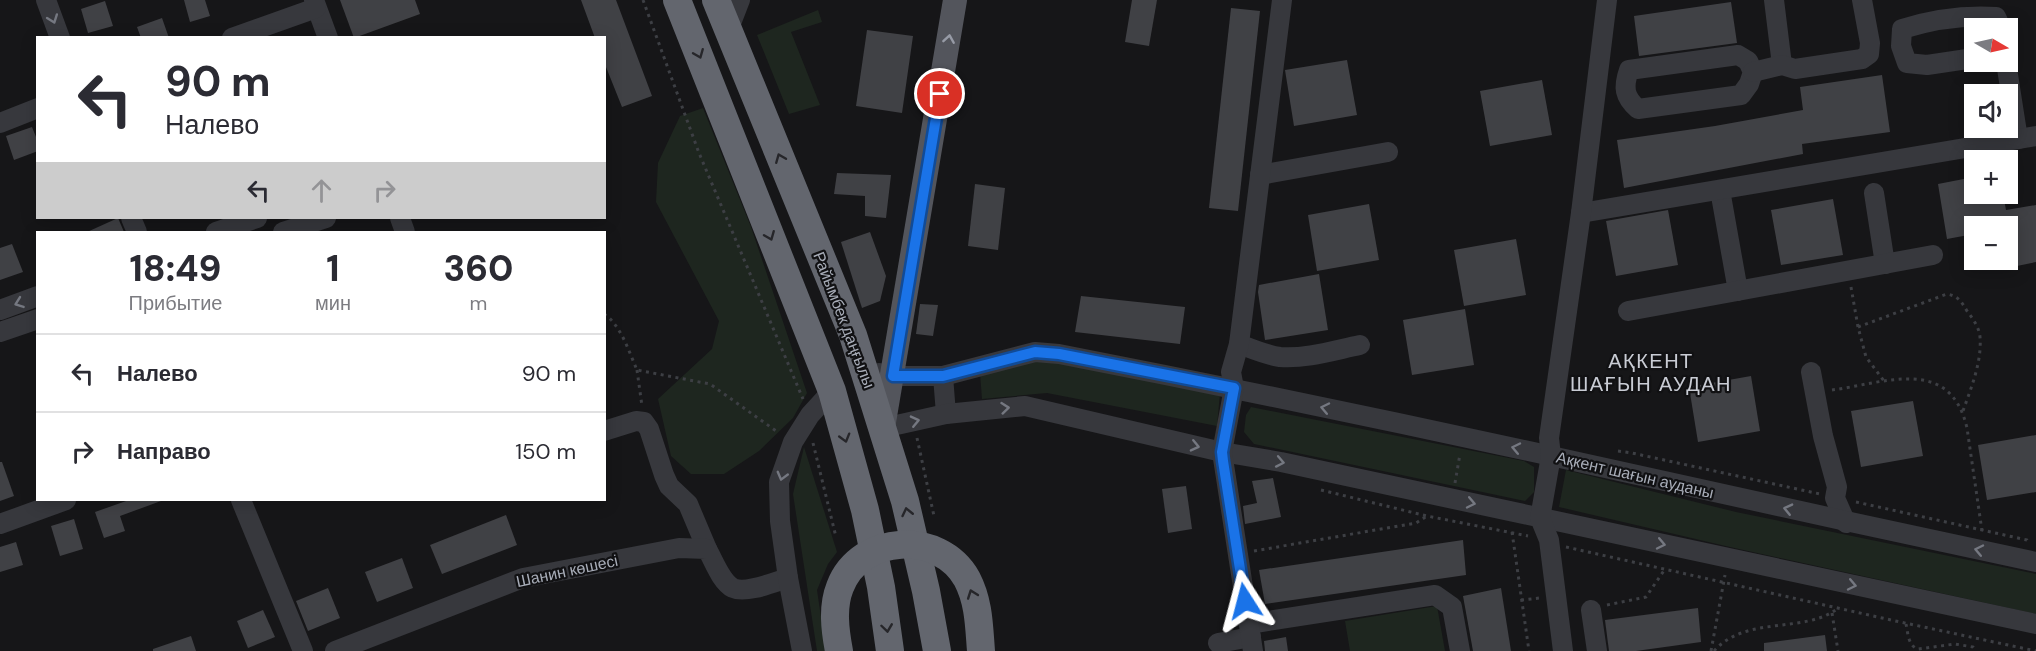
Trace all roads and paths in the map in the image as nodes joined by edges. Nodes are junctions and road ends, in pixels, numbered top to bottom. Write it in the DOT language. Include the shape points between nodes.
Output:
graph roads {
  1 [pos="46,0"];
  2 [pos="643,0"];
  3 [pos="677,0"];
  4 [pos="716,0"];
  5 [pos="740,0"];
  6 [pos="955,0"];
  7 [pos="1282,0"];
  8 [pos="1607,0"];
  9 [pos="1774,0"];
  10 [pos="1862,0"];
  11 [pos="315,4"];
  12 [pos="1964,18"];
  13 [pos="1965,18"];
  14 [pos="1996,18"];
  15 [pos="728,31"];
  16 [pos="59,36"];
  17 [pos="237,36"];
  18 [pos="327,36"];
  19 [pos="1964,59"];
  20 [pos="1782,65"];
  21 [pos="1753,72"];
  22 [pos="2009,72"];
  23 [pos="36,109"];
  24 [pos="0,123"];
  25 [pos="2027,138"];
  26 [pos="1388,152"];
  27 [pos="1260,175"];
  28 [pos="1720,190"];
  29 [pos="1874,193"];
  30 [pos="1581,213"];
  31 [pos="254,219"];
  32 [pos="323,219"];
  33 [pos="219,231"];
  34 [pos="286,231"];
  35 [pos="1933,255"];
  36 [pos="1885,264"];
  37 [pos="1849,271"];
  38 [pos="1738,291"];
  39 [pos="36,297"];
  40 [pos="0,310"];
  41 [pos="1628,311"];
  42 [pos="606,315"];
  43 [pos="36,320"];
  44 [pos="1858,327"];
  45 [pos="0,332"];
  46 [pos="1239,344"];
  47 [pos="1360,345"];
  48 [pos="864,368"];
  49 [pos="637,370"];
  50 [pos="1810,372"];
  51 [pos="893,376"];
  52 [pos="943,376"];
  53 [pos="1884,381"];
  54 [pos="1234,388"];
  55 [pos="832,391"];
  56 [pos="1815,393"];
  57 [pos="1963,411"];
  58 [pos="946,414"];
  59 [pos="810,415"];
  60 [pos="913,421"];
  61 [pos="644,422"];
  62 [pos="883,428"];
  63 [pos="606,430"];
  64 [pos="1463,437"];
  65 [pos="793,442"];
  66 [pos="1222,452"];
  67 [pos="1551,456"];
  68 [pos="1313,488"];
  69 [pos="1453,499"];
  70 [pos="63,501"];
  71 [pos="241,501"];
  72 [pos="934,516"];
  73 [pos="1427,516"];
  74 [pos="1540,518"];
  75 [pos="1845,522"];
  76 [pos="0,524"];
  77 [pos="1512,532"];
  78 [pos="836,537"];
  79 [pos="1549,540"];
  80 [pos="707,549"];
  81 [pos="1982,551"];
  82 [pos="1238,554"];
  83 [pos="1728,558"];
  84 [pos="2036,562"];
  85 [pos="1665,569"];
  86 [pos="788,578"];
  87 [pos="1724,583"];
  88 [pos="1594,608"];
  89 [pos="1839,608"];
  90 [pos="1832,613"];
  91 [pos="1906,623"];
  92 [pos="2036,624"];
  93 [pos="1251,637"];
  94 [pos="1218,643"];
  95 [pos="303,651"];
  96 [pos="335,651"];
  97 [pos="802,651"];
  98 [pos="839,651"];
  99 [pos="891,651"];
  100 [pos="937,651"];
  101 [pos="981,651"];
  102 [pos="1460,651"];
  103 [pos="1529,651"];
  104 [pos="1563,651"];
  105 [pos="1597,651"];
  106 [pos="1713,651"];
  107 [pos="1838,651"];
  108 [pos="1976,651"];
  109 [pos="2036,651"];
  1 -- 16 [label="street, one-way"];
  2 -- 59 [label="path" via="699,153"];
  3 -- 55 [label="highway, one-way"];
  4 -- 15 [label="highway, Райымбек даңғылы"];
  5 -- 15 [label="street"];
  51 -- 6 [label="main road, one-way"];
  7 -- 27 [label="street"];
  8 -- 30 [label="street"];
  9 -- 20 [label="street"];
  10 -- 20 [label="street" via="1869,54 1862,59 1795,69"];
  11 -- 17 [label="street"];
  11 -- 18 [label="street"];
  12 -- 19 [label="street" via="1902,29 1900,46 1907,63 1927,65"];
  13 -- 14 [label="street"];
  48 -- 15 [label="highway, Райымбек даңғылы, one-way"];
  20 -- 21 [label="street"];
  21 -- 21 [label="street" via="1741,95 1638,109 1628,99 1624,84 1629,70 1738,55 1748,61"];
  22 -- 25 [label="street"];
  23 -- 24 [label="street"];
  25 -- 28 [label="street"];
  26 -- 27 [label="street"];
  27 -- 46 [label="street"];
  28 -- 30 [label="street"];
  28 -- 38 [label="street"];
  29 -- 36 [label="street"];
  30 -- 67 [label="street" via="1549,438"];
  31 -- 33 [label="street"];
  32 -- 34 [label="street"];
  35 -- 36 [label="street"];
  36 -- 37 [label="street"];
  37 -- 38 [label="street"];
  37 -- 44 [label="path"];
  38 -- 41 [label="street"];
  39 -- 40 [label="street, one-way"];
  42 -- 49 [label="path" via="621,334"];
  43 -- 45 [label="street"];
  44 -- 53 [label="path" via="1866,357"];
  44 -- 57 [label="path" via="1947,294 1959,298 1980,336 1975,374"];
  46 -- 47 [label="street" via="1272,355 1299,357"];
  46 -- 54 [label="street" via="1231,372"];
  48 -- 51 [label="street, Ақкент шағын ауданы"];
  48 -- 62 [label="highway, Райымбек даңғылы"];
  49 -- 61 [label="path"];
  49 -- 65 [label="path" via="710,384"];
  50 -- 56 [label="street"];
  51 -- 52 [label="street, Ақкент шағын ауданы"];
  51 -- 62 [label="main road"];
  52 -- 54 [label="street, Ақкент шағын ауданы" via="1035,352"];
  52 -- 58 [label="street"];
  53 -- 56 [label="path"];
  53 -- 57 [label="path" via="1930,381 1957,401"];
  64 -- 54 [label="street, Ақкент шағын ауданы, one-way"];
  54 -- 66 [label="street"];
  55 -- 59 [label="street"];
  55 -- 99 [label="highway, one-way" via="865,510"];
  56 -- 75 [label="street" via="1837,487 1835,498"];
  57 -- 81 [label="path"];
  60 -- 58 [label="street, one-way"];
  58 -- 66 [label="street, one-way" via="1025,406"];
  59 -- 65 [label="street"];
  59 -- 78 [label="path"];
  60 -- 62 [label="street"];
  60 -- 72 [label="path"];
  61 -- 63 [label="street"];
  61 -- 80 [label="street" via="669,486 688,504"];
  100 -- 62 [label="highway, Райымбек даңғылы, one-way" via="905,501"];
  67 -- 64 [label="street, Ақкент шағын ауданы, one-way"];
  64 -- 69 [label="path"];
  65 -- 86 [label="street, one-way" via="779,482"];
  66 -- 69 [label="street, one-way"];
  66 -- 82 [label="street"];
  67 -- 74 [label="street"];
  75 -- 67 [label="street, Ақкент шағын ауданы, one-way"];
  68 -- 73 [label="path"];
  69 -- 74 [label="street, one-way"];
  70 -- 76 [label="street"];
  71 -- 95 [label="street"];
  73 -- 77 [label="path"];
  73 -- 82 [label="path" via="1416,523"];
  74 -- 79 [label="street"];
  74 -- 83 [label="street, one-way"];
  81 -- 75 [label="street, Ақкент шағын ауданы, one-way"];
  77 -- 79 [label="path"];
  77 -- 103 [label="path"];
  79 -- 85 [label="path"];
  79 -- 104 [label="street"];
  80 -- 86 [label="street" via="724,580 734,589"];
  80 -- 96 [label="street, Шанин көшесі" via="679,548 523,578"];
  81 -- 84 [label="street, Ақкент шағын ауданы"];
  82 -- 93 [label="street"];
  83 -- 87 [label="path"];
  83 -- 92 [label="street, one-way"];
  85 -- 87 [label="path"];
  85 -- 88 [label="path" via="1646,597"];
  86 -- 97 [label="street"];
  87 -- 89 [label="path"];
  87 -- 106 [label="path"];
  88 -- 105 [label="street"];
  89 -- 90 [label="path"];
  89 -- 91 [label="path"];
  90 -- 106 [label="path" via="1816,620 1735,636"];
  90 -- 107 [label="path"];
  91 -- 108 [label="path" via="1914,648 1955,644"];
  91 -- 109 [label="path"];
  93 -- 94 [label="street"];
  93 -- 102 [label="street" via="1436,596 1452,607"];
  101 -- 98 [label="highway, one-way, bridge" via="978,612 966,577 936,551 907,544 873,551 850,570 839,588 837,601"];
}
